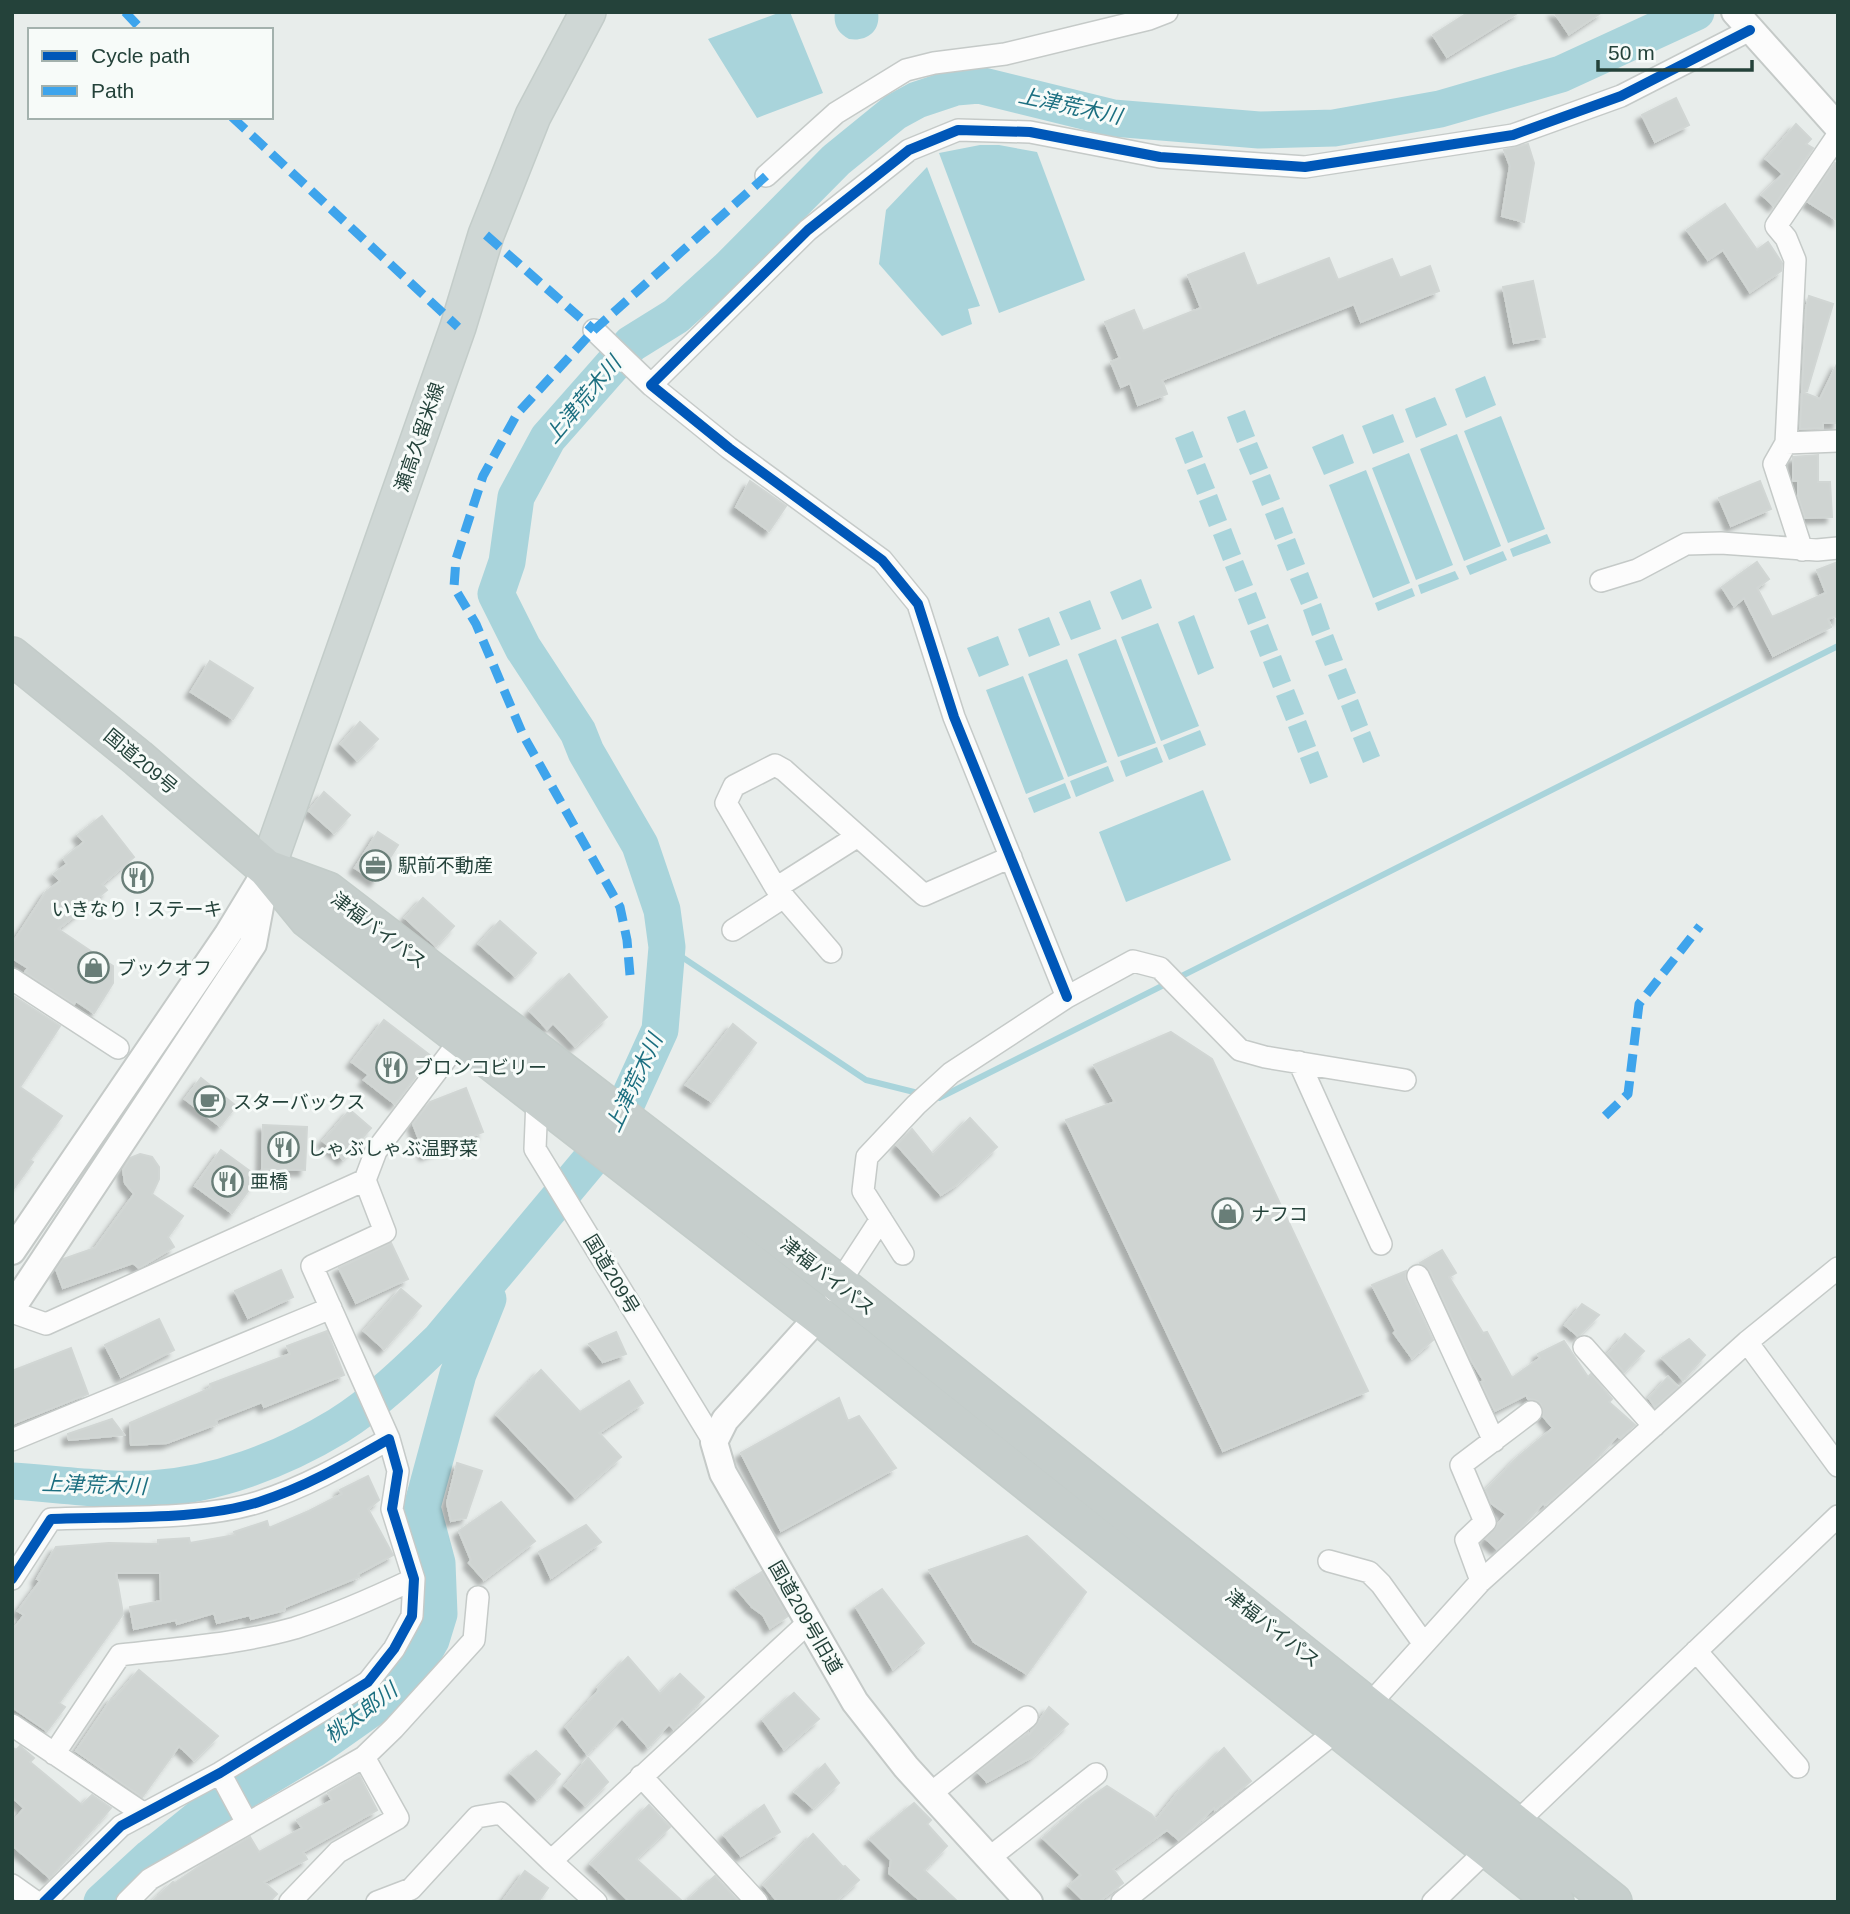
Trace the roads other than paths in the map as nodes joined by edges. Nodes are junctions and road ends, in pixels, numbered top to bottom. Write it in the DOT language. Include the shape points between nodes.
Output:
graph roads {
  1 [pos="588,12"];
  2 [pos="1167,12"];
  3 [pos="1742,21"];
  4 [pos="1838,127"];
  5 [pos="1838,135"];
  6 [pos="765,176"];
  7 [pos="594,330"];
  8 [pos="651,385"];
  9 [pos="1838,441"];
  10 [pos="1786,443"];
  11 [pos="1838,548"];
  12 [pos="1802,550"];
  13 [pos="1601,581"];
  14 [pos="12,656"];
  15 [pos="858,836"];
  16 [pos="1011,857"];
  17 [pos="267,869"];
  18 [pos="780,892"];
  19 [pos="733,930"];
  20 [pos="831,952"];
  21 [pos="12,979"];
  22 [pos="1067,997"];
  23 [pos="461,1039"];
  24 [pos="118,1048"];
  25 [pos="1299,1062"];
  26 [pos="1405,1080"];
  27 [pos="537,1098"];
  28 [pos="365,1180"];
  29 [pos="881,1219"];
  30 [pos="1381,1244"];
  31 [pos="12,1251"];
  32 [pos="903,1254"];
  33 [pos="1838,1268"];
  34 [pos="1418,1276"];
  35 [pos="838,1283"];
  36 [pos="331,1308"];
  37 [pos="12,1310"];
  38 [pos="819,1315"];
  39 [pos="1747,1342"];
  40 [pos="1584,1347"];
  41 [pos="1531,1412"];
  42 [pos="1654,1426"];
  43 [pos="389,1439"];
  44 [pos="12,1440"];
  45 [pos="1494,1441"];
  46 [pos="714,1442"];
  47 [pos="1838,1466"];
  48 [pos="1838,1516"];
  49 [pos="1329,1561"];
  50 [pos="12,1579"];
  51 [pos="414,1579"];
  52 [pos="1481,1581"];
  53 [pos="478,1597"];
  54 [pos="810,1621"];
  55 [pos="1424,1644"];
  56 [pos="1696,1651"];
  57 [pos="1369,1705"];
  58 [pos="1027,1717"];
  59 [pos="12,1725"];
  60 [pos="1339,1731"];
  61 [pos="54,1754"];
  62 [pos="364,1757"];
  63 [pos="1798,1767"];
  64 [pos="220,1773"];
  65 [pos="1096,1774"];
  66 [pos="641,1776"];
  67 [pos="930,1794"];
  68 [pos="144,1814"];
  69 [pos="1516,1823"];
  70 [pos="247,1824"];
  71 [pos="1489,1849"];
  72 [pos="989,1858"];
  73 [pos="551,1861"];
  74 [pos="12,1885"];
  75 [pos="36,1902"];
  76 [pos="44,1902"];
  77 [pos="127,1902"];
  78 [pos="290,1902"];
  79 [pos="377,1902"];
  80 [pos="596,1902"];
  81 [pos="757,1902"];
  82 [pos="1029,1902"];
  83 [pos="1122,1902"];
  84 [pos="1433,1902"];
  85 [pos="1555,1902"];
  86 [pos="1613,1902"];
  1 -- 17 [label="main road, 瀬高久留米線" via="533,116 486,235 458,327"];
  2 -- 6 [label="street" via="1005,54 906,70 836,113"];
  3 -- 4 [label="street"];
  3 -- 8 [label="street" via="1621,96 1513,135 1305,167 1160,157 1030,132 958,130 909,150 808,230"];
  5 -- 10 [label="street" via="1776,226 1795,260"];
  7 -- 8 [label="street"];
  8 -- 16 [label="street" via="729,449 882,560 918,604 954,717"];
  9 -- 10 [label="street"];
  10 -- 12 [label="street" via="1774,464"];
  11 -- 12 [label="street"];
  12 -- 13 [label="street" via="1686,544 1637,570"];
  14 -- 17 [label="highway, 国道209号"];
  15 -- 16 [label="street" via="924,895"];
  15 -- 18 [label="street"];
  15 -- 18 [label="street" via="775,765 734,786 726,803"];
  16 -- 22 [label="street"];
  17 -- 23 [label="highway, 津福バイパス" via="308,919"];
  17 -- 31 [label="street" via="228,934"];
  17 -- 35 [label="highway, 津福バイパス" via="328,891"];
  17 -- 37 [label="street" via="254,944"];
  18 -- 19 [label="street"];
  18 -- 20 [label="street"];
  21 -- 24 [label="street"];
  22 -- 25 [label="street" via="1133,961 1160,968 1240,1050"];
  22 -- 29 [label="street" via="951,1073 867,1157 863,1191"];
  23 -- 27 [label="highway, 津福バイパス"];
  23 -- 28 [label="street" via="376,1152"];
  25 -- 26 [label="street"];
  25 -- 30 [label="street"];
  27 -- 38 [label="highway, 津福バイパス"];
  27 -- 46 [label="street, 国道209号" via="535,1149"];
  28 -- 36 [label="street" via="385,1233 312,1266"];
  28 -- 37 [label="street" via="46,1324"];
  29 -- 32 [label="street"];
  29 -- 35 [label="street"];
  33 -- 39 [label="street"];
  34 -- 45 [label="street"];
  35 -- 38 [label="street"];
  35 -- 57 [label="highway, 津福バイパス"];
  36 -- 43 [label="street"];
  36 -- 44 [label="street"];
  38 -- 46 [label="street" via="724,1420"];
  38 -- 60 [label="highway, 津福バイパス"];
  39 -- 42 [label="street"];
  39 -- 47 [label="street"];
  40 -- 42 [label="street"];
  41 -- 45 [label="street"];
  42 -- 52 [label="street"];
  43 -- 50 [label="street" via="315,1481 258,1502 207,1513 51,1519"];
  43 -- 51 [label="street" via="398,1471 392,1509"];
  45 -- 52 [label="street" via="1461,1465 1485,1522 1466,1539"];
  46 -- 54 [label="street, 国道209号旧道" via="723,1474"];
  48 -- 56 [label="street"];
  49 -- 55 [label="street" via="1369,1572"];
  51 -- 61 [label="street" via="348,1610 292,1628 120,1655"];
  51 -- 64 [label="street" via="412,1616 368,1682"];
  52 -- 55 [label="street"];
  53 -- 62 [label="street" via="474,1640"];
  54 -- 66 [label="street"];
  54 -- 67 [label="street, 国道209号旧道" via="855,1702"];
  55 -- 57 [label="street"];
  56 -- 63 [label="street"];
  56 -- 69 [label="street"];
  57 -- 60 [label="street"];
  57 -- 69 [label="highway, 津福バイパス"];
  58 -- 67 [label="street"];
  59 -- 61 [label="street"];
  60 -- 71 [label="highway, 津福バイパス"];
  60 -- 83 [label="street"];
  61 -- 68 [label="street"];
  62 -- 70 [label="street"];
  62 -- 78 [label="street" via="398,1818 338,1852"];
  64 -- 68 [label="street"];
  64 -- 70 [label="street"];
  65 -- 72 [label="street"];
  66 -- 73 [label="street"];
  66 -- 81 [label="street"];
  67 -- 72 [label="street, 国道209号旧道"];
  68 -- 76 [label="street" via="121,1826"];
  69 -- 86 [label="highway, 津福バイパス"];
  70 -- 77 [label="street" via="150,1879"];
  71 -- 84 [label="street"];
  71 -- 85 [label="highway, 津福バイパス"];
  72 -- 82 [label="street, 国道209号旧道"];
  73 -- 79 [label="street" via="501,1813 477,1817 411,1889"];
  73 -- 80 [label="street"];
  74 -- 75 [label="street"];
}
